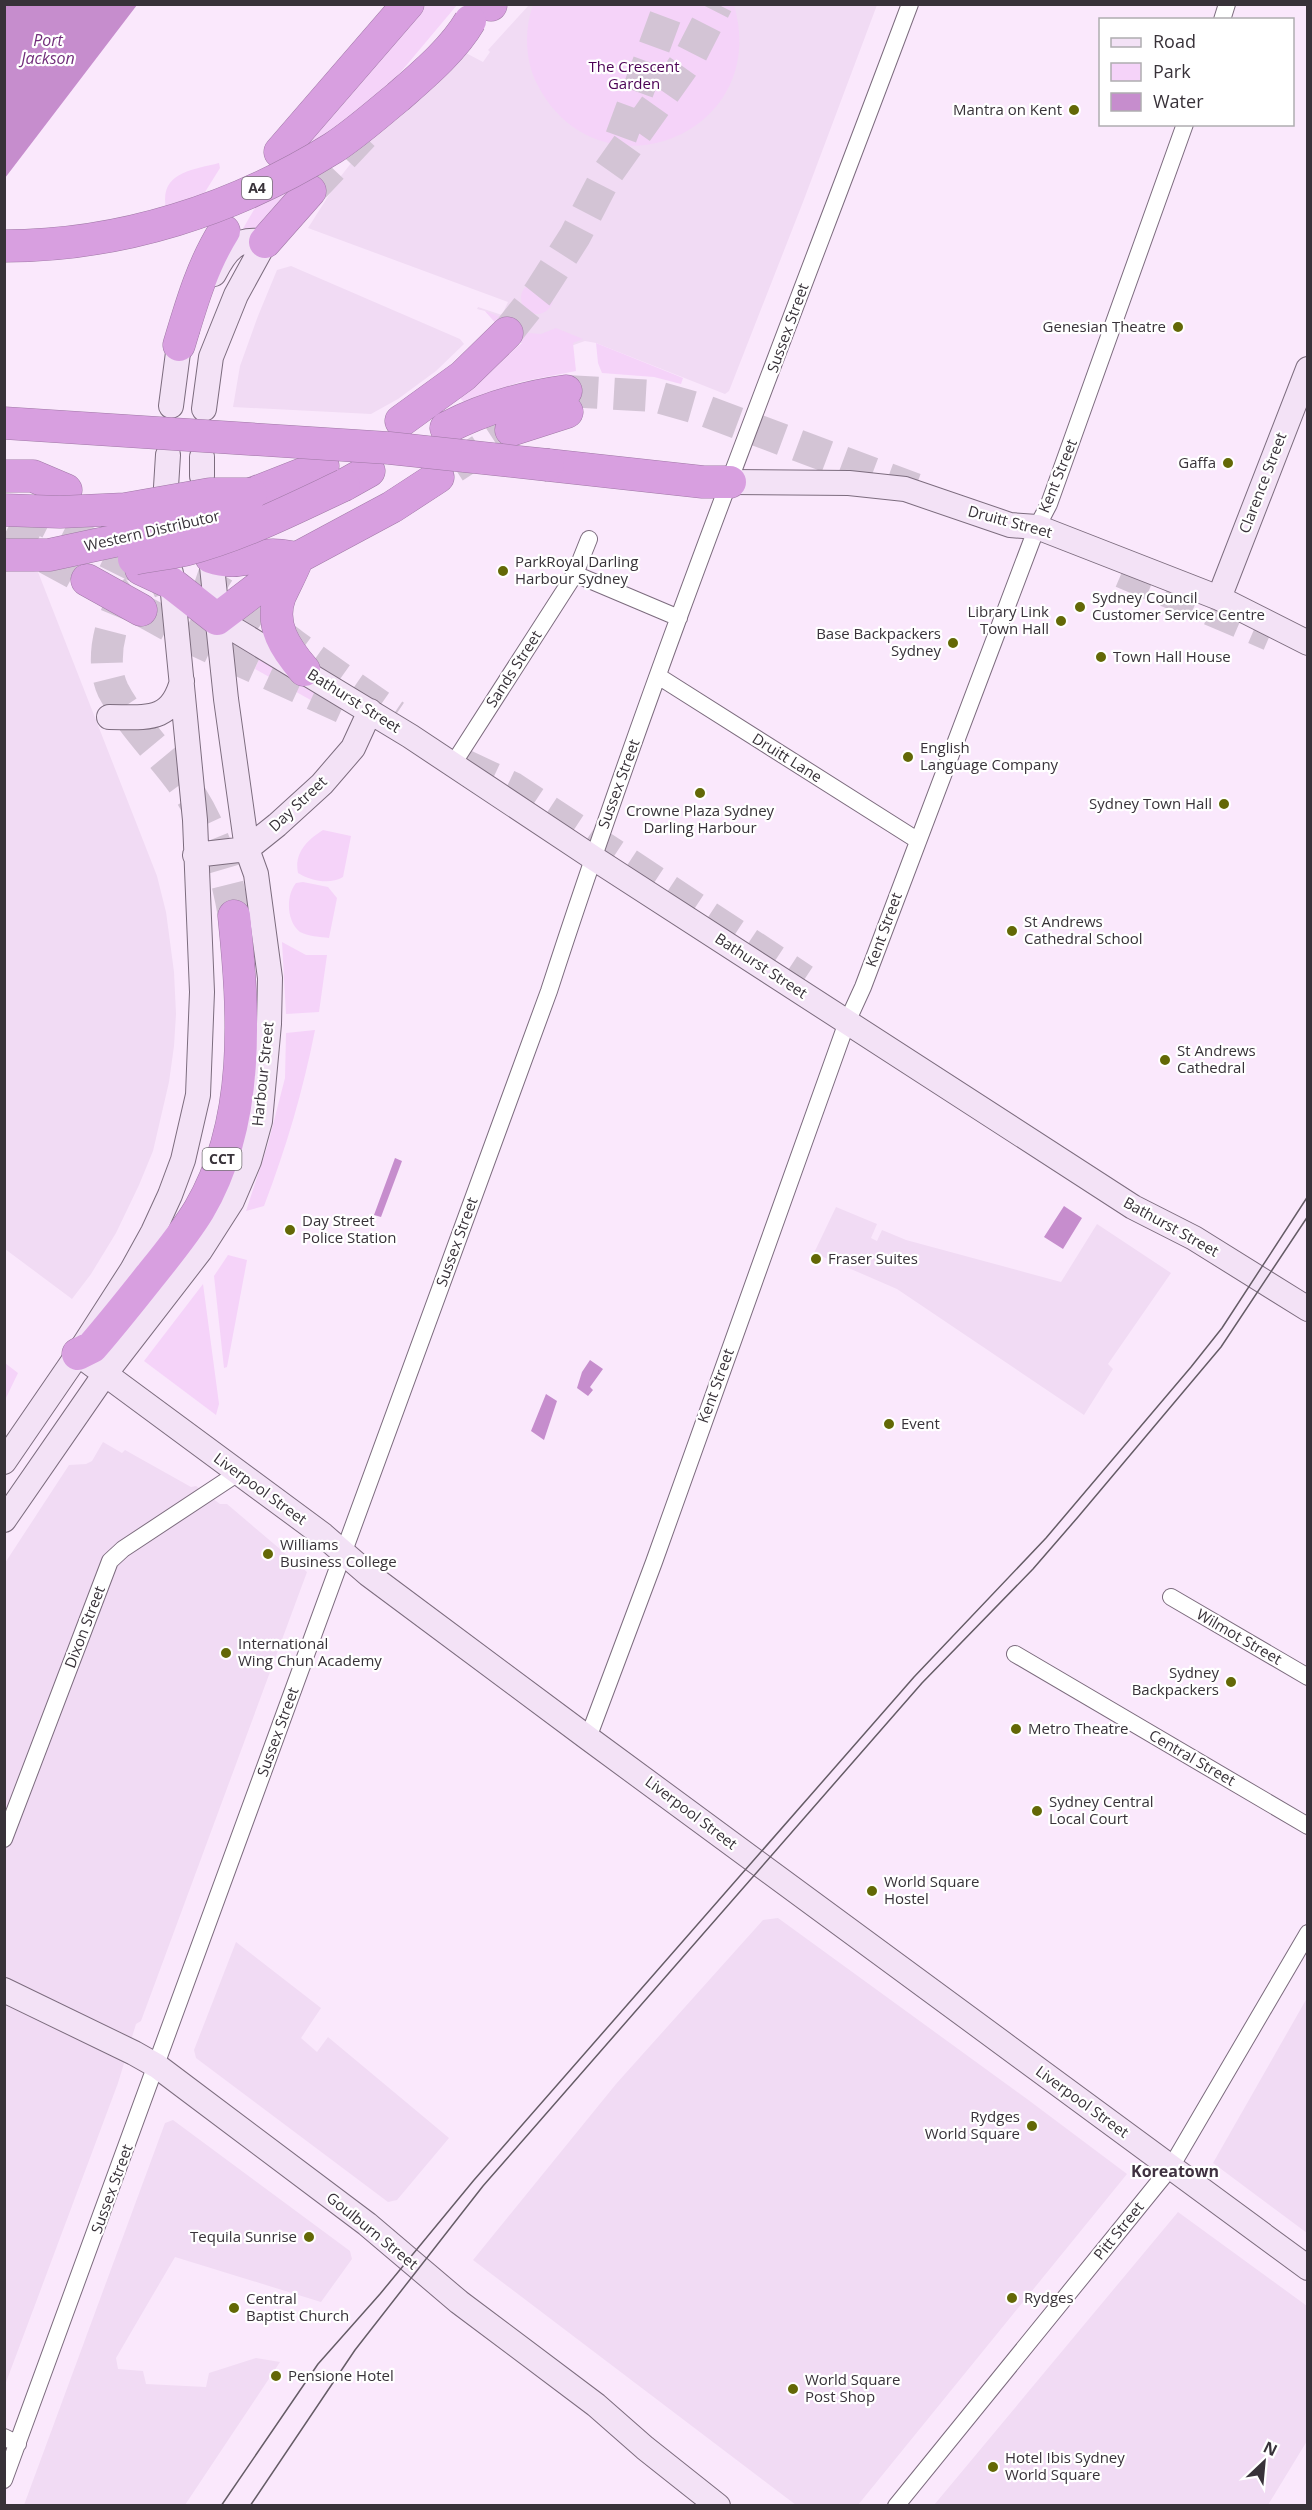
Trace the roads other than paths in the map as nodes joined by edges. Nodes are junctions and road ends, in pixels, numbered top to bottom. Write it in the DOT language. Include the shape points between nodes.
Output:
graph roads {
  1 [pos="408,4"];
  2 [pos="910,4"];
  3 [pos="478,17"];
  4 [pos="1184,126"];
  5 [pos="280,152"];
  6 [pos="310,190"];
  7 [pos="224,231"];
  8 [pos="265,242"];
  9 [pos="4,246"];
  10 [pos="507,333"];
  11 [pos="179,345"];
  12 [pos="1308,369"];
  13 [pos="566,401"];
  14 [pos="171,406"];
  15 [pos="204,409"];
  16 [pos="400,421"];
  17 [pos="4,423"];
  18 [pos="446,428"];
  19 [pos="168,455"];
  20 [pos="323,466"];
  21 [pos="369,471"];
  22 [pos="4,476"];
  23 [pos="438,477"];
  24 [pos="730,482"];
  25 [pos="166,487"];
  26 [pos="66,490"];
  27 [pos="251,494"];
  28 [pos="4,510"];
  29 [pos="1036,527"];
  30 [pos="589,538"];
  31 [pos="4,555"];
  32 [pos="49,555"];
  33 [pos="211,556"];
  34 [pos="297,558"];
  35 [pos="161,573"];
  36 [pos="575,574"];
  37 [pos="87,580"];
  38 [pos="1219,598"];
  39 [pos="141,610"];
  40 [pos="679,618"];
  41 [pos="217,619"];
  42 [pos="1308,643"];
  43 [pos="304,670"];
  44 [pos="658,676"];
  45 [pos="182,681"];
  46 [pos="370,711"];
  47 [pos="109,717"];
  48 [pos="453,764"];
  49 [pos="917,840"];
  50 [pos="247,849"];
  51 [pos="195,855"];
  52 [pos="592,857"];
  53 [pos="234,916"];
  54 [pos="847,1022"];
  55 [pos="1308,1309"];
  56 [pos="78,1354"];
  57 [pos="105,1374"];
  58 [pos="4,1462"];
  59 [pos="238,1473"];
  60 [pos="4,1520"];
  61 [pos="343,1554"];
  62 [pos="1171,1597"];
  63 [pos="1015,1654"];
  64 [pos="1308,1677"];
  65 [pos="588,1738"];
  66 [pos="1308,1826"];
  67 [pos="4,1839"];
  68 [pos="1308,1933"];
  69 [pos="4,1990"];
  70 [pos="157,2066"];
  71 [pos="1171,2167"];
  72 [pos="1308,2268"];
  73 [pos="11,2441"];
  74 [pos="4,2480"];
  75 [pos="718,2505"];
  76 [pos="896,2505"];
  1 -- 5 [label="highway"];
  2 -- 24 [label="street, Sussex Street"];
  3 -- 9 [label="highway, A4, bridge" via="413,84 335,147 291,172 220,205 141,230 71,242"];
  4 -- 29 [label="street, Kent Street" via="1049,504"];
  6 -- 8 [label="highway"];
  7 -- 11 [label="highway" via="199,280"];
  8 -- 11 [label="main road" via="240,242 224,256"];
  8 -- 15 [label="main road" via="236,295 214,348"];
  10 -- 16 [label="highway" via="464,376"];
  11 -- 14 [label="main road"];
  12 -- 38 [label="main road, Clarence Street"];
  13 -- 18 [label="highway" via="534,395 506,416 478,411"];
  17 -- 24 [label="highway, bridge" via="377,447"];
  19 -- 25 [label="main road"];
  20 -- 27 [label="highway, Western Distributor"];
  21 -- 32 [label="highway, bridge" via="263,522 184,550 101,565"];
  22 -- 26 [label="highway" via="33,476"];
  23 -- 34 [label="highway" via="392,507"];
  24 -- 29 [label="main road, Druitt Street" via="849,483 896,488 1010,525"];
  24 -- 40 [label="street, Sussex Street"];
  27 -- 28 [label="highway, bridge" via="210,494 125,509"];
  27 -- 32 [label="highway, Western Distributor, bridge" via="220,518"];
  29 -- 38 [label="main road, Druitt Street"];
  29 -- 49 [label="street, Kent Street"];
  30 -- 36 [label="street, Sands Street"];
  31 -- 32 [label="highway, Western Distributor, bridge"];
  33 -- 34 [label="highway" via="241,561 273,555"];
  33 -- 41 [label="main road, Harbour Street"];
  34 -- 41 [label="highway"];
  34 -- 43 [label="highway" via="276,613 279,633"];
  35 -- 41 [label="highway"];
  35 -- 45 [label="main road"];
  36 -- 40 [label="street"];
  36 -- 48 [label="street, Sands Street"];
  37 -- 39 [label="highway"];
  38 -- 42 [label="main road, Druitt Street"];
  40 -- 44 [label="street, Sussex Street"];
  41 -- 43 [label="main road, Bathurst Street"];
  41 -- 50 [label="main road, Harbour Street"];
  43 -- 46 [label="main road, Bathurst Street"];
  44 -- 49 [label="street, Druitt Lane"];
  44 -- 52 [label="street, Sussex Street"];
  45 -- 47 [label="main road" via="174,704 167,711"];
  45 -- 51 [label="main road"];
  46 -- 48 [label="main road, Bathurst Street"];
  46 -- 50 [label="main road, Day Street" via="358,741 322,784"];
  48 -- 52 [label="main road, Bathurst Street"];
  49 -- 54 [label="street, Kent Street"];
  50 -- 51 [label="main road"];
  50 -- 57 [label="main road, Harbour Street" via="256,874 270,978 260,1121 232,1201 200,1251"];
  51 -- 56 [label="main road" via="202,992 198,1095 183,1160 166,1204 132,1270"];
  52 -- 54 [label="main road, Bathurst Street"];
  52 -- 61 [label="street, Sussex Street" via="549,991"];
  53 -- 56 [label="highway, CCT" via="242,991 241,1046 238,1092 221,1160 199,1210 177,1242 93,1347"];
  54 -- 55 [label="main road, Bathurst Street" via="1133,1207 1194,1238"];
  54 -- 65 [label="street, Kent Street"];
  56 -- 57 [label="main road, Liverpool Street"];
  56 -- 58 [label="main road"];
  57 -- 59 [label="main road, Liverpool Street"];
  57 -- 60 [label="main road, Harbour Street"];
  59 -- 61 [label="main road, Liverpool Street"];
  59 -- 67 [label="street, Dixon Street" via="123,1549 110,1562"];
  61 -- 65 [label="main road, Liverpool Street"];
  61 -- 70 [label="street, Sussex Street"];
  62 -- 64 [label="street, Wilmot Street"];
  63 -- 66 [label="street, Central Street"];
  65 -- 71 [label="main road, Liverpool Street"];
  68 -- 71 [label="street, Pitt Street"];
  69 -- 70 [label="main road, Goulburn Street"];
  70 -- 73 [label="street, Sussex Street"];
  70 -- 75 [label="main road, Goulburn Street" via="367,2224 459,2302 596,2404"];
  71 -- 72 [label="main road, Liverpool Street"];
  71 -- 76 [label="street, Pitt Street"];
  73 -- 74 [label="street, Sussex Street"];
}
